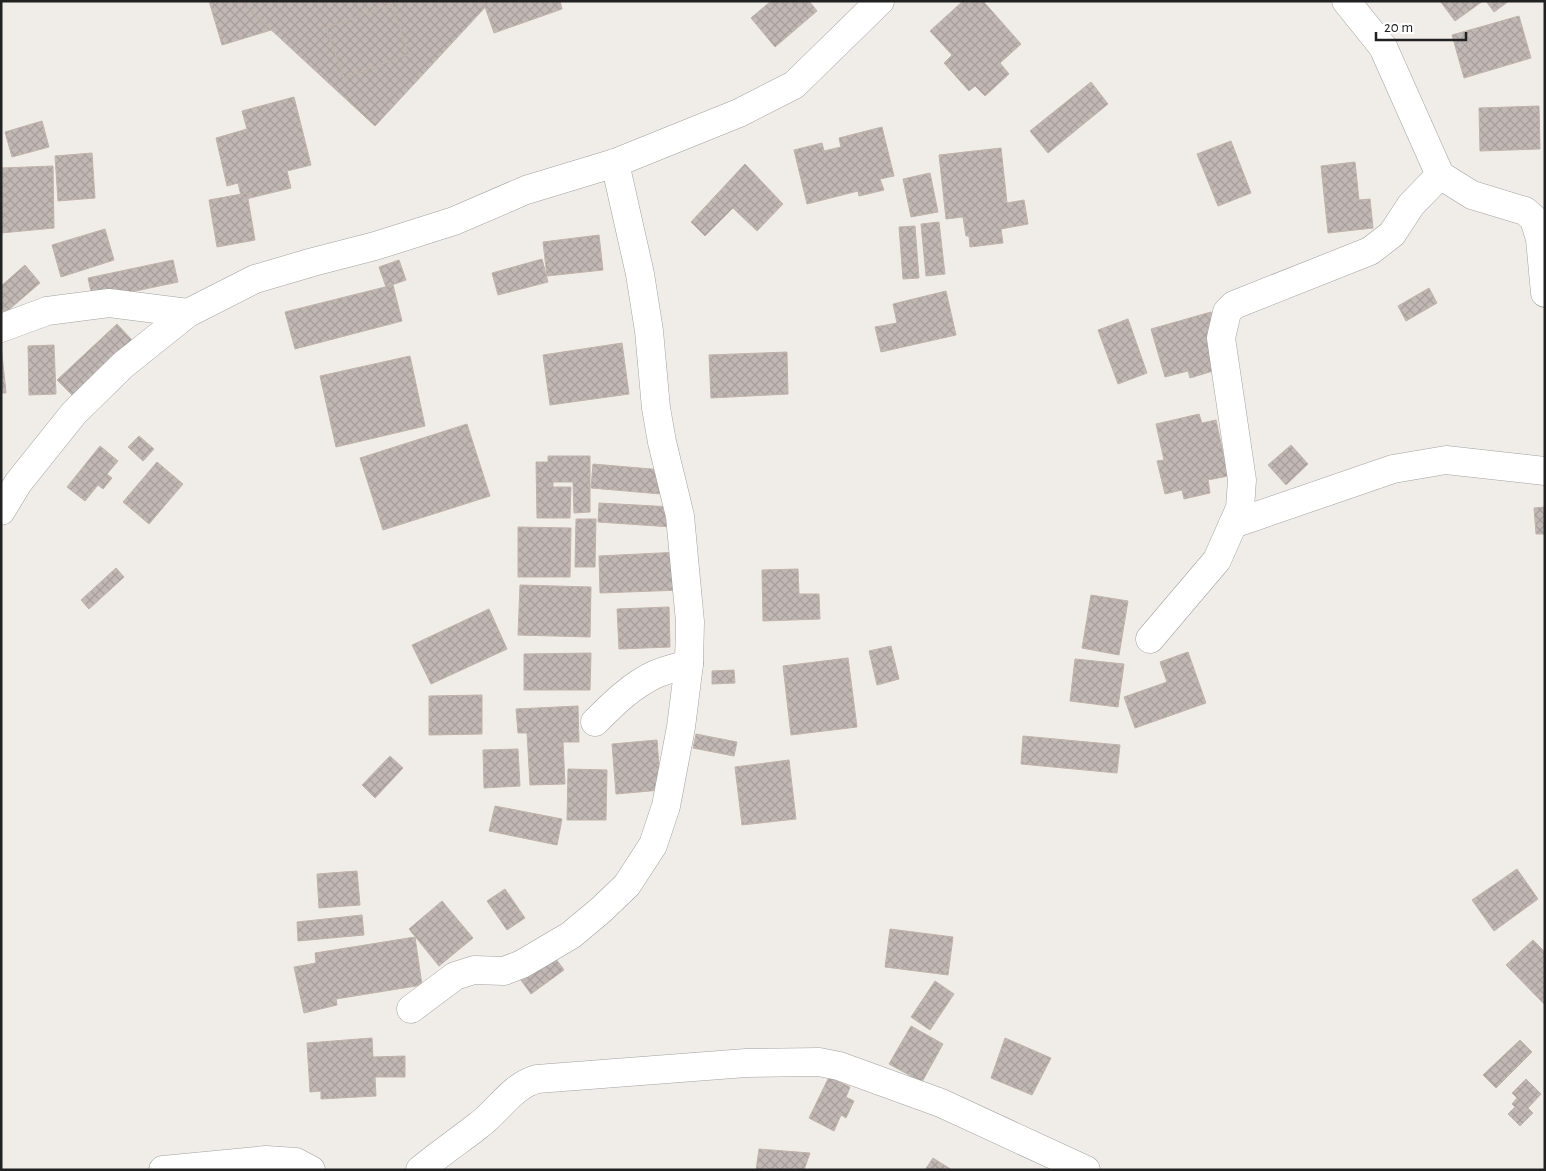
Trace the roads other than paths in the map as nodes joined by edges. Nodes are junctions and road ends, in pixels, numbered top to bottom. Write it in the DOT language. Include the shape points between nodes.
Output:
graph roads {
  1 [pos="880,1"];
  2 [pos="1346,1"];
  3 [pos="615,163"];
  4 [pos="1440,175"];
  5 [pos="1545,293"];
  6 [pos="188,312"];
  7 [pos="1,328"];
  8 [pos="1545,471"];
  9 [pos="1,511"];
  10 [pos="1233,524"];
  11 [pos="1150,639"];
  12 [pos="689,664"];
  13 [pos="595,722"];
  14 [pos="411,1008"];
  15 [pos="163,1170"];
  16 [pos="311,1170"];
  17 [pos="420,1170"];
  18 [pos="1086,1170"];
  1 -- 3 [label="street" via="794,85 739,113"];
  2 -- 4 [label="street" via="1383,47"];
  3 -- 6 [label="street" via="526,190 454,221 255,279"];
  3 -- 12 [label="street" via="640,274 656,408 680,516 690,622"];
  4 -- 5 [label="street" via="1472,195 1525,211 1534,219 1540,239"];
  4 -- 10 [label="street" via="1411,205 1392,234 1370,251 1234,304 1227,312 1221,338 1242,480 1240,508"];
  6 -- 7 [label="street" via="109,303 48,311"];
  6 -- 9 [label="street" via="123,365 74,413 18,483"];
  8 -- 10 [label="street" via="1446,460 1394,469"];
  10 -- 11 [label="street" via="1217,560"];
  12 -- 13 [label="street" via="645,680"];
  12 -- 14 [label="street" via="666,806 653,845 627,885 571,935 522,964 504,971 474,970 455,976"];
  15 -- 16 [label="street" via="266,1160 296,1162"];
  17 -- 18 [label="street" via="479,1125 522,1085 537,1079 746,1063 819,1062 941,1102"];
}
